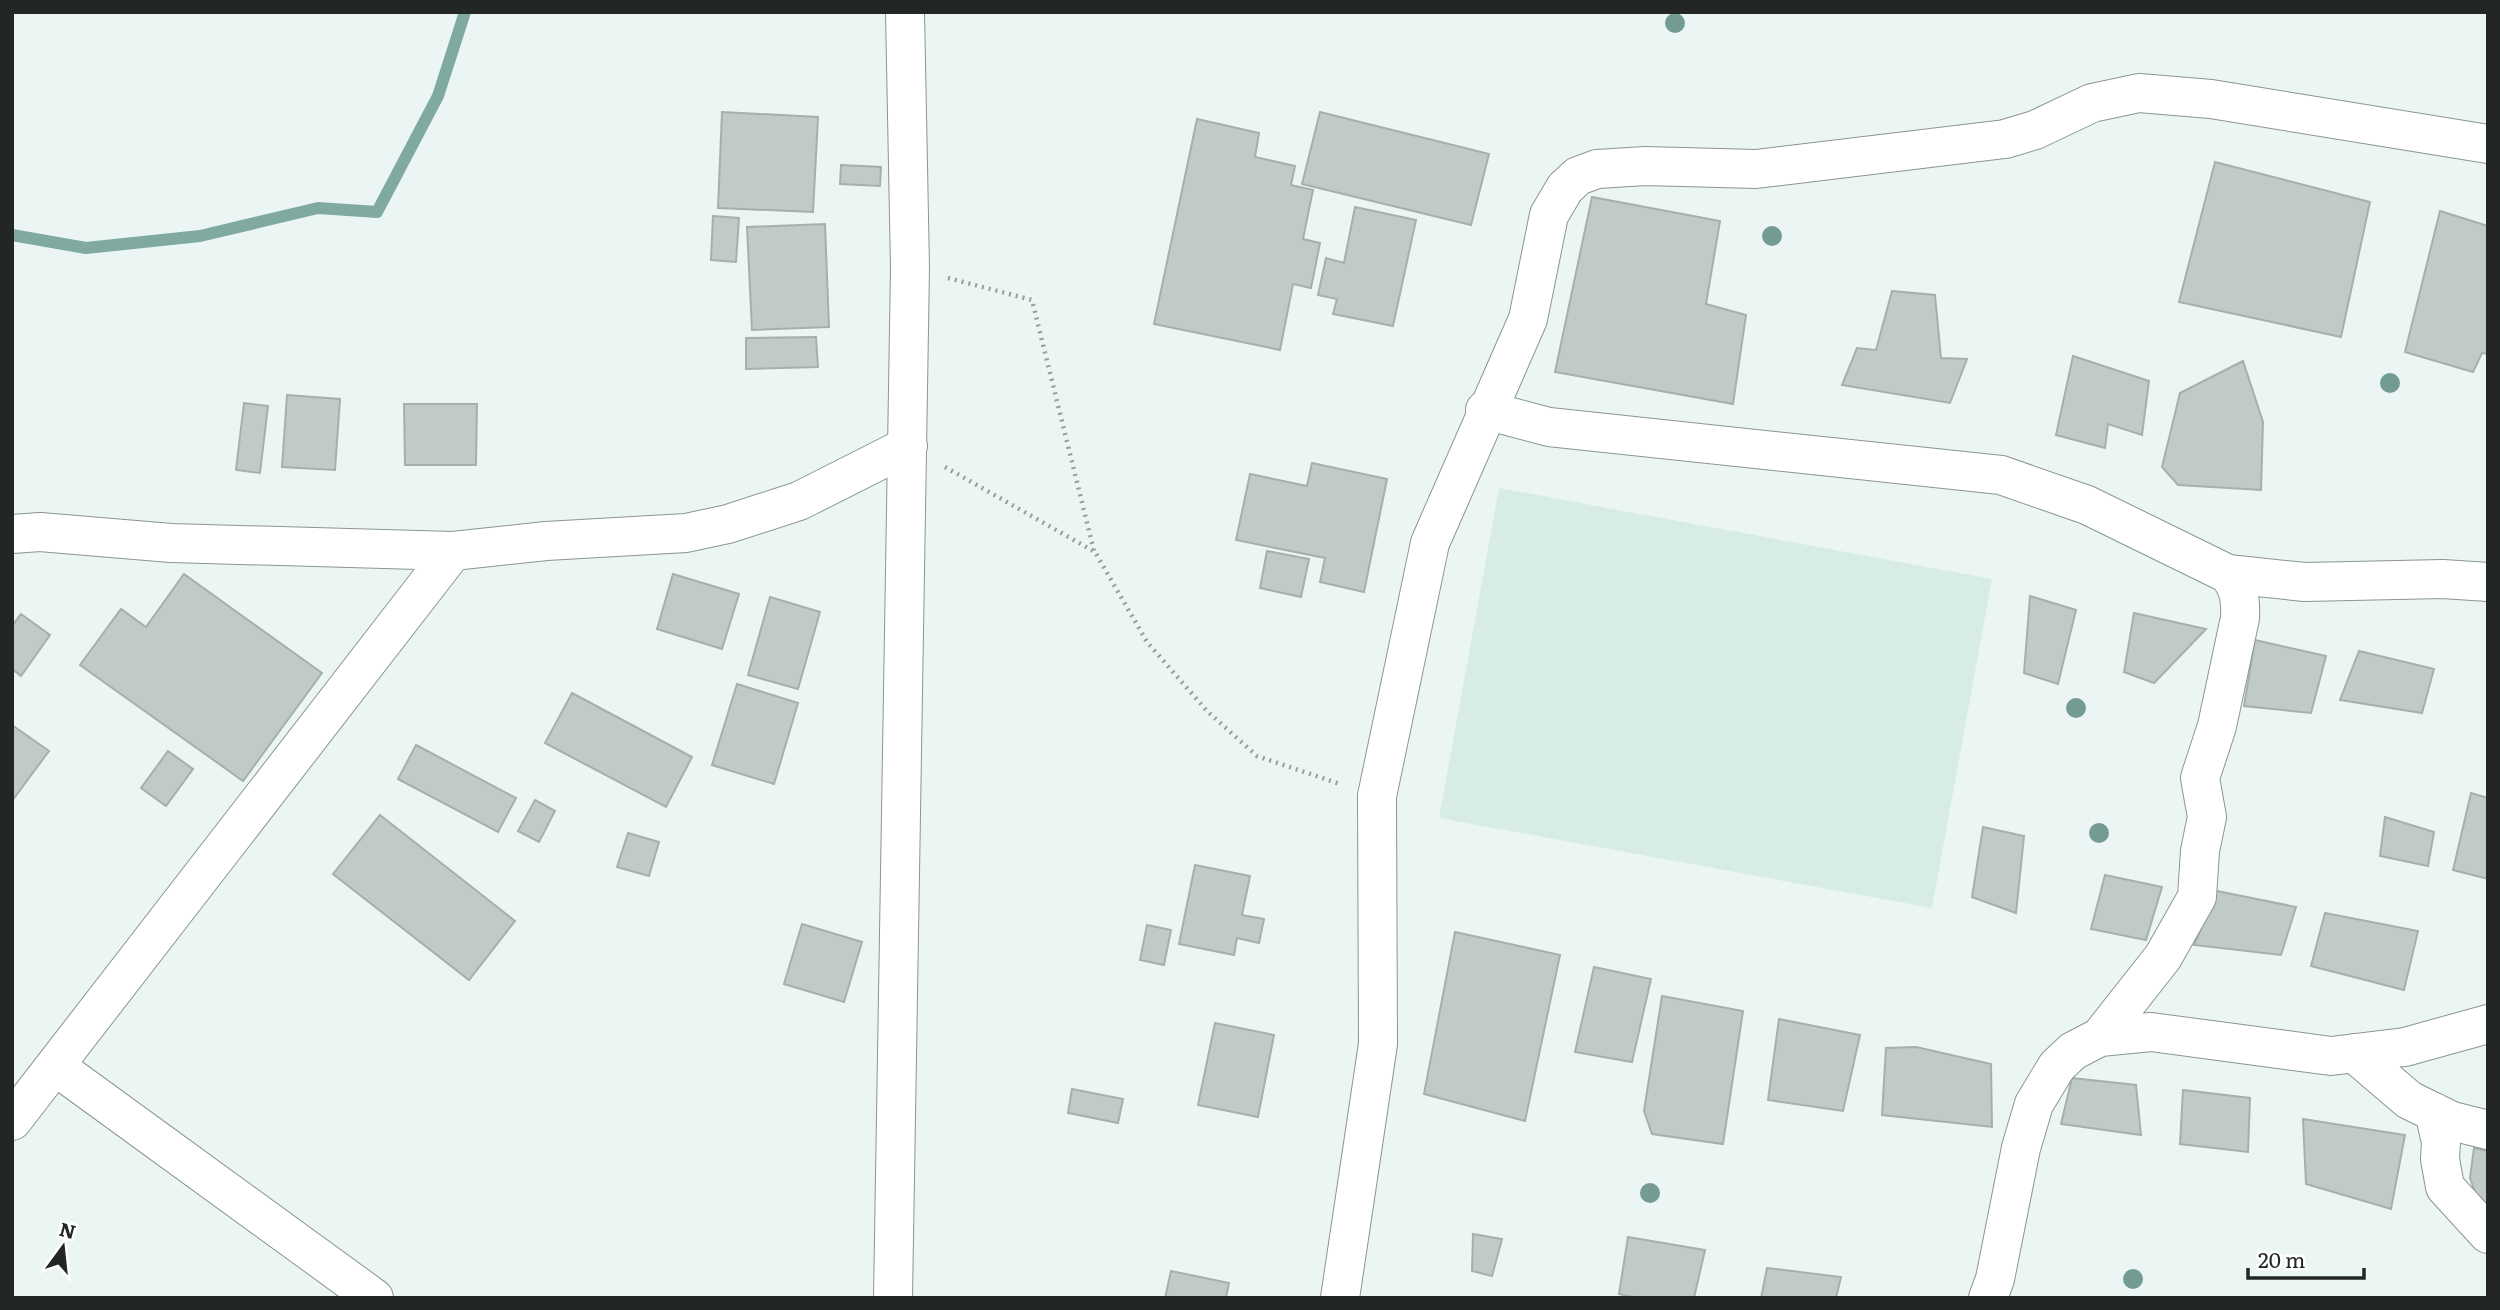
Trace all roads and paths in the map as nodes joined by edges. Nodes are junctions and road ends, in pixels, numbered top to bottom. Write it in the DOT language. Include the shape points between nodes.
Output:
graph roads {
  1 [pos="905,12"];
  2 [pos="2488,144"];
  3 [pos="910,268"];
  4 [pos="1485,410"];
  5 [pos="908,446"];
  6 [pos="12,534"];
  7 [pos="453,551"];
  8 [pos="1095,552"];
  9 [pos="2228,574"];
  10 [pos="2488,582"];
  11 [pos="1377,796"];
  12 [pos="2488,1024"];
  13 [pos="2100,1037"];
  14 [pos="2354,1053"];
  15 [pos="55,1066"];
  16 [pos="2434,1112"];
  17 [pos="12,1121"];
  18 [pos="2488,1130"];
  19 [pos="2488,1234"];
  20 [pos="374,1298"];
  21 [pos="893,1298"];
  22 [pos="1340,1298"];
  23 [pos="1988,1298"];
  1 -- 3 [label="street"];
  2 -- 4 [label="street" via="2211,99 2139,93 2092,103 2015,136 1975,144 1756,169 1597,169 1578,176 1565,188 1549,215 1528,319"];
  3 -- 5 [label="street"];
  3 -- 8 [label="path" via="1032,300"];
  4 -- 9 [label="street" via="1549,427 2001,475 2087,505"];
  4 -- 11 [label="street" via="1430,543"];
  5 -- 7 [label="street" via="799,501 728,524 686,533"];
  5 -- 8 [label="path"];
  5 -- 21 [label="street"];
  6 -- 7 [label="street"];
  7 -- 15 [label="street"];
  8 -- 11 [label="path" via="1147,642 1207,710 1257,756"];
  9 -- 10 [label="street" via="2305,582"];
  9 -- 13 [label="street" via="2241,600 2240,618 2217,726 2200,778 2207,817 2197,897 2163,957"];
  11 -- 22 [label="street" via="1378,1044"];
  12 -- 14 [label="street" via="2404,1047"];
  13 -- 14 [label="street" via="2151,1032 2331,1056"];
  13 -- 23 [label="street" via="2057,1066 2035,1104"];
  14 -- 16 [label="street" via="2409,1100"];
  15 -- 17 [label="street"];
  15 -- 20 [label="street"];
  16 -- 18 [label="street"];
  16 -- 19 [label="street" via="2445,1187"];
}
